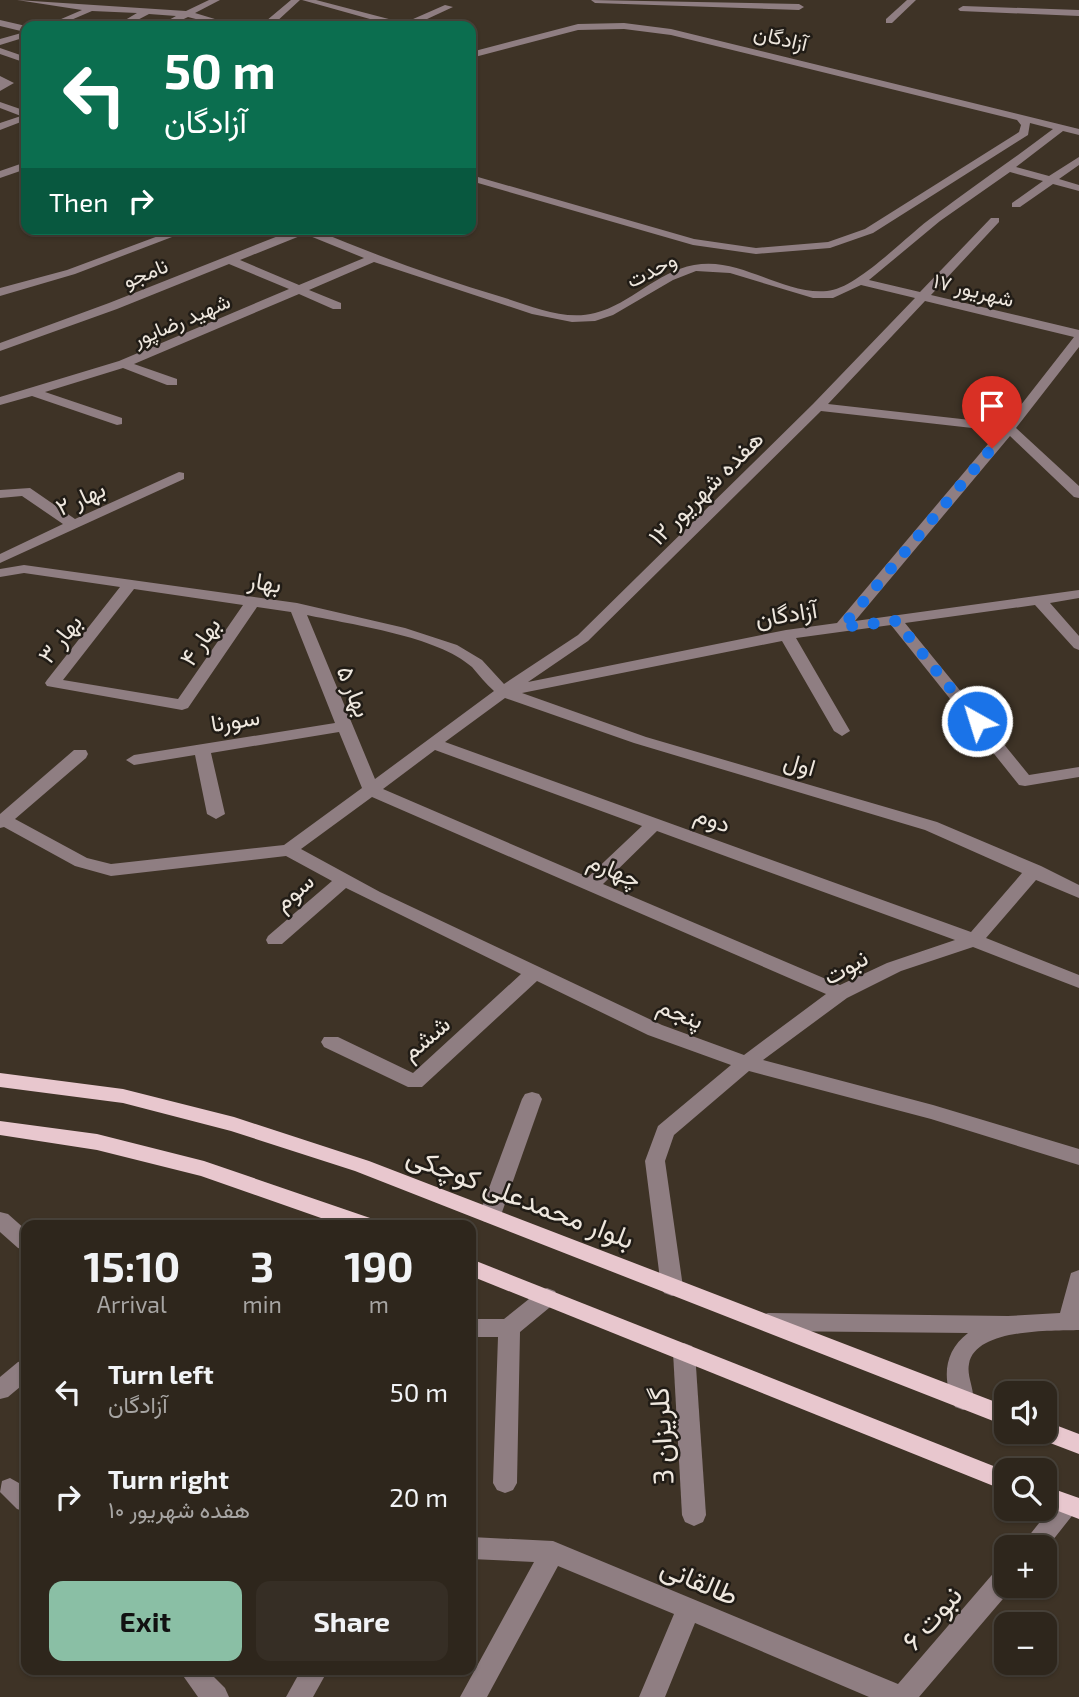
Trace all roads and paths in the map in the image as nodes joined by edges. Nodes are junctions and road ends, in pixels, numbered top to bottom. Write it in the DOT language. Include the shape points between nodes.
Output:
graph roads {
  1 [pos="24,0"];
  2 [pos="73,0"];
  3 [pos="107,0"];
  4 [pos="150,0"];
  5 [pos="215,0"];
  6 [pos="296,0"];
  7 [pos="306,0"];
  8 [pos="595,0"];
  9 [pos="607,0"];
  10 [pos="912,0"];
  11 [pos="63,6"];
  12 [pos="448,7"];
  13 [pos="799,7"];
  14 [pos="94,8"];
  15 [pos="963,9"];
  16 [pos="134,10"];
  17 [pos="147,12"];
  18 [pos="1079,13"];
  19 [pos="187,14"];
  20 [pos="62,21"];
  21 [pos="129,21"];
  22 [pos="172,21"];
  23 [pos="211,21"];
  24 [pos="275,21"];
  25 [pos="386,21"];
  26 [pos="416,21"];
  27 [pos="889,21"];
  28 [pos="0,23"];
  29 [pos="21,28"];
  30 [pos="21,36"];
  31 [pos="0,42"];
  32 [pos="0,51"];
  33 [pos="476,54"];
  34 [pos="21,58"];
  35 [pos="0,79"];
  36 [pos="0,88"];
  37 [pos="0,105"];
  38 [pos="21,114"];
  39 [pos="21,118"];
  40 [pos="1021,118"];
  41 [pos="0,127"];
  42 [pos="1060,128"];
  43 [pos="1079,132"];
  44 [pos="1079,160"];
  45 [pos="21,167"];
  46 [pos="1009,168"];
  47 [pos="0,175"];
  48 [pos="476,179"];
  49 [pos="1051,180"];
  50 [pos="1079,188"];
  51 [pos="1016,205"];
  52 [pos="995,220"];
  53 [pos="172,235"];
  54 [pos="288,235"];
  55 [pos="317,235"];
  56 [pos="373,258"];
  57 [pos="228,259"];
  58 [pos="859,281"];
  59 [pos="3,289"];
  60 [pos="301,289"];
  61 [pos="922,296"];
  62 [pos="337,306"];
  63 [pos="1079,334"];
  64 [pos="1079,340"];
  65 [pos="0,347"];
  66 [pos="123,364"];
  67 [pos="172,382"];
  68 [pos="34,392"];
  69 [pos="0,401"];
  70 [pos="818,407"];
  71 [pos="117,421"];
  72 [pos="1009,428"];
  73 [pos="179,476"];
  74 [pos="0,494"];
  75 [pos="1079,494"];
  76 [pos="74,525"];
  77 [pos="0,559"];
  78 [pos="0,573"];
  79 [pos="130,584"];
  80 [pos="1079,594"];
  81 [pos="1039,600"];
  82 [pos="253,601"];
  83 [pos="297,608"];
  84 [pos="896,621"];
  85 [pos="842,627"];
  86 [pos="786,635"];
  87 [pos="1079,645"];
  88 [pos="503,692"];
  89 [pos="182,705"];
  90 [pos="345,726"];
  91 [pos="842,731"];
  92 [pos="434,744"];
  93 [pos="202,749"];
  94 [pos="80,754"];
  95 [pos="134,761"];
  96 [pos="1079,772"];
  97 [pos="371,790"];
  98 [pos="216,814"];
  99 [pos="2,822"];
  100 [pos="655,824"];
  101 [pos="289,850"];
  102 [pos="1035,870"];
  103 [pos="344,880"];
  104 [pos="591,885"];
  105 [pos="1079,892"];
  106 [pos="275,940"];
  107 [pos="974,940"];
  108 [pos="536,972"];
  109 [pos="1079,982"];
  110 [pos="840,993"];
  111 [pos="331,1042"];
  112 [pos="746,1063"];
  113 [pos="0,1080"];
  114 [pos="532,1099"];
  115 [pos="0,1128"];
  116 [pos="1079,1157"];
  117 [pos="490,1215"];
  118 [pos="0,1220"];
  119 [pos="351,1220"];
  120 [pos="21,1238"];
  121 [pos="476,1268"];
  122 [pos="1079,1279"];
  123 [pos="672,1287"];
  124 [pos="547,1297"];
  125 [pos="1074,1321"];
  126 [pos="760,1322"];
  127 [pos="1008,1325"];
  128 [pos="476,1328"];
  129 [pos="509,1328"];
  130 [pos="684,1352"];
  131 [pos="21,1373"];
  132 [pos="0,1390"];
  133 [pos="963,1400"];
  134 [pos="994,1412"];
  135 [pos="1057,1436"];
  136 [pos="1079,1444"];
  137 [pos="994,1475"];
  138 [pos="505,1483"];
  139 [pos="1057,1501"];
  140 [pos="1074,1507"];
  141 [pos="694,1516"];
  142 [pos="1045,1535"];
  143 [pos="476,1548"];
  144 [pos="553,1552"];
  145 [pos="994,1591"];
  146 [pos="688,1610"];
  147 [pos="195,1675"];
  148 [pos="312,1675"];
  149 [pos="216,1697"];
  150 [pos="299,1697"];
  151 [pos="473,1697"];
  152 [pos="652,1697"];
  153 [pos="901,1697"];
  1 -- 11 [label="street"];
  2 -- 11 [label="street"];
  3 -- 14 [label="street"];
  4 -- 16 [label="street"];
  5 -- 19 [label="street"];
  6 -- 24 [label="street"];
  7 -- 25 [label="street"];
  8 -- 9 [label="street"];
  9 -- 13 [label="street"];
  10 -- 27 [label="street"];
  11 -- 14 [label="street"];
  12 -- 26 [label="street"];
  14 -- 16 [label="street"];
  14 -- 20 [label="street"];
  15 -- 18 [label="street"];
  16 -- 17 [label="street"];
  17 -- 19 [label="street"];
  17 -- 21 [label="street"];
  19 -- 22 [label="street"];
  19 -- 23 [label="street"];
  28 -- 29 [label="street"];
  30 -- 31 [label="street"];
  32 -- 34 [label="street"];
  33 -- 40 [label="street, آزادگان" via="578,27 624,26 671,32"];
  35 -- 36 [label="street" via="9,83"];
  37 -- 38 [label="street"];
  39 -- 41 [label="street"];
  40 -- 42 [label="street, آزادگان"];
  40 -- 48 [label="street" via="1026,125 1024,133 869,232 830,245 756,251 693,242"];
  42 -- 43 [label="street, آزادگان"];
  42 -- 46 [label="street, وحدت"];
  44 -- 49 [label="street"];
  45 -- 47 [label="street"];
  46 -- 49 [label="street"];
  46 -- 58 [label="street, وحدت"];
  49 -- 50 [label="street"];
  49 -- 51 [label="street"];
  52 -- 61 [label="street, هفده شهریور ۱۲"];
  53 -- 59 [label="street" via="71,272"];
  54 -- 57 [label="street, نامجو"];
  55 -- 56 [label="street, وحدت"];
  56 -- 58 [label="street, وحدت" via="563,318 592,318 612,312 694,268 743,271 808,294 842,292"];
  56 -- 60 [label="street, شهید رضاپور"];
  57 -- 60 [label="street"];
  57 -- 65 [label="street, نامجو"];
  58 -- 61 [label="street, ۱۷ شهریور"];
  60 -- 62 [label="street"];
  60 -- 66 [label="street, شهید رضاپور"];
  61 -- 63 [label="street, ۱۷ شهریور"];
  61 -- 70 [label="street, هفده شهریور ۱۲"];
  64 -- 72 [label="street"];
  66 -- 67 [label="street"];
  66 -- 68 [label="street, شهید رضاپور"];
  68 -- 69 [label="street, شهید رضاپور"];
  68 -- 71 [label="street"];
  70 -- 72 [label="street"];
  70 -- 88 [label="street, هفده شهریور ۱۲" via="583,638"];
  72 -- 75 [label="street"];
  72 -- 85 [label="street"];
  73 -- 76 [label="street, بهار ۲"];
  74 -- 76 [label="street" via="25,491"];
  76 -- 77 [label="street, بهار ۲"];
  78 -- 79 [label="street, بهار" via="24,569"];
  79 -- 82 [label="street, بهار"];
  79 -- 89 [label="street, بهار ۳" via="53,683"];
  80 -- 81 [label="street, آزادگان"];
  81 -- 84 [label="street, آزادگان"];
  81 -- 87 [label="street"];
  82 -- 83 [label="street, بهار"];
  82 -- 89 [label="street, بهار ۴"];
  83 -- 88 [label="street, بهار" via="452,648 475,663"];
  83 -- 90 [label="street, بهار ۵"];
  84 -- 85 [label="street, آزادگان"];
  84 -- 96 [label="street" via="1025,781"];
  85 -- 86 [label="street, آزادگان"];
  86 -- 88 [label="street, آزادگان"];
  86 -- 91 [label="street"];
  88 -- 92 [label="street, هفده شهریور ۱۲"];
  88 -- 102 [label="street, اول" via="640,740 931,826"];
  90 -- 93 [label="street, سورنا"];
  90 -- 97 [label="street, بهار ۵"];
  92 -- 97 [label="street, هفده شهریور ۱۲"];
  92 -- 100 [label="street, دوم"];
  93 -- 95 [label="street, سورنا"];
  93 -- 98 [label="street"];
  94 -- 99 [label="street"];
  97 -- 101 [label="street, هفده شهریور ۱۲"];
  97 -- 104 [label="street, چهارم"];
  99 -- 101 [label="street" via="81,862 111,870"];
  100 -- 104 [label="street"];
  100 -- 107 [label="street, دوم"];
  101 -- 103 [label="street, پنجم"];
  102 -- 105 [label="street, اول"];
  102 -- 107 [label="street"];
  103 -- 106 [label="street, سوم"];
  103 -- 108 [label="street, پنجم"];
  104 -- 110 [label="street, چهارم"];
  107 -- 109 [label="street"];
  107 -- 110 [label="street, نبوت" via="894,967"];
  108 -- 111 [label="street, ششم" via="415,1082"];
  108 -- 112 [label="street, پنجم" via="655,1030"];
  110 -- 112 [label="street, نبوت"];
  112 -- 116 [label="street, پنجم" via="933,1112"];
  112 -- 123 [label="street, نبوت" via="665,1131 655,1161"];
  113 -- 117 [label="main road, بلوار محمدعلی کوچکی" via="123,1096 234,1124"];
  114 -- 117 [label="street"];
  115 -- 119 [label="main road" via="97,1142 204,1169"];
  117 -- 123 [label="main road, بلوار محمدعلی کوچکی"];
  118 -- 120 [label="street"];
  121 -- 124 [label="main road"];
  122 -- 125 [label="street"];
  123 -- 126 [label="main road, بلوار محمدعلی کوچکی"];
  124 -- 129 [label="street"];
  124 -- 130 [label="main road"];
  125 -- 127 [label="street"];
  126 -- 127 [label="street"];
  126 -- 133 [label="main road, بلوار محمدعلی کوچکی"];
  127 -- 133 [label="street" via="974,1339 958,1356 956,1378"];
  128 -- 129 [label="street"];
  129 -- 138 [label="street"];
  130 -- 137 [label="main road"];
  130 -- 141 [label="street, گلریزان 3"];
  131 -- 132 [label="street"];
  133 -- 134 [label="main road, بلوار محمدعلی کوچکی"];
  135 -- 136 [label="main road"];
  139 -- 140 [label="main road"];
  140 -- 142 [label="street"];
  143 -- 144 [label="street, طالقانی"];
  144 -- 146 [label="street, طالقانی"];
  144 -- 151 [label="street"];
  145 -- 153 [label="street, نبوت ۶"];
  146 -- 152 [label="street"];
  146 -- 153 [label="street, طالقانی"];
  147 -- 149 [label="street"];
  148 -- 150 [label="street"];
}
